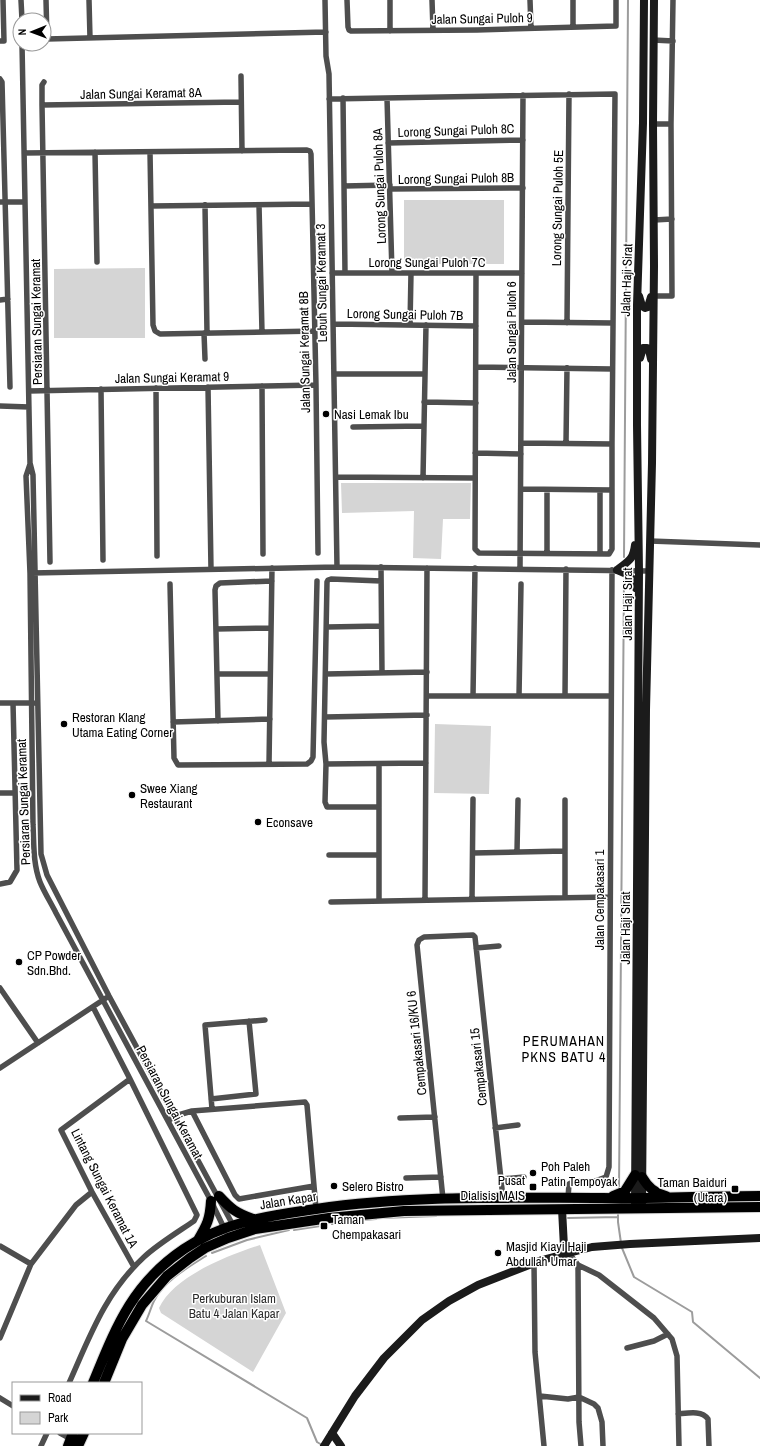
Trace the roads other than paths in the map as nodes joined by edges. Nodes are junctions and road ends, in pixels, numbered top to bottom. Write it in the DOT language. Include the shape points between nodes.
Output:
graph roads {
  1 [pos="3,0"];
  2 [pos="21,0"];
  3 [pos="46,0"];
  4 [pos="89,0"];
  5 [pos="325,0"];
  6 [pos="348,0"];
  7 [pos="390,0"];
  8 [pos="432,0"];
  9 [pos="530,0"];
  10 [pos="573,0"];
  11 [pos="616,0"];
  12 [pos="644,0"];
  13 [pos="654,0"];
  14 [pos="673,0"];
  15 [pos="22,12"];
  16 [pos="573,27"];
  17 [pos="531,28"];
  18 [pos="390,30"];
  19 [pos="433,30"];
  20 [pos="326,32"];
  21 [pos="90,38"];
  22 [pos="653,40"];
  23 [pos="0,41"];
  24 [pos="673,41"];
  25 [pos="22,52"];
  26 [pos="241,76"];
  27 [pos="0,79"];
  28 [pos="44,82"];
  29 [pos="570,94"];
  30 [pos="524,95"];
  31 [pos="343,98"];
  32 [pos="387,98"];
  33 [pos="329,99"];
  34 [pos="241,102"];
  35 [pos="2,105"];
  36 [pos="42,105"];
  37 [pos="653,124"];
  38 [pos="672,124"];
  39 [pos="523,140"];
  40 [pos="388,143"];
  41 [pos="242,151"];
  42 [pos="95,152"];
  43 [pos="150,152"];
  44 [pos="24,153"];
  45 [pos="43,153"];
  46 [pos="344,186"];
  47 [pos="390,187"];
  48 [pos="523,188"];
  49 [pos="3,202"];
  50 [pos="25,202"];
  51 [pos="312,204"];
  52 [pos="205,205"];
  53 [pos="259,205"];
  54 [pos="151,206"];
  55 [pos="654,220"];
  56 [pos="672,220"];
  57 [pos="7,249"];
  58 [pos="0,250"];
  59 [pos="97,262"];
  60 [pos="654,266"];
  61 [pos="332,273"];
  62 [pos="345,273"];
  63 [pos="392,273"];
  64 [pos="411,273"];
  65 [pos="476,273"];
  66 [pos="522,273"];
  67 [pos="637,279"];
  68 [pos="654,296"];
  69 [pos="8,299"];
  70 [pos="0,300"];
  71 [pos="522,322"];
  72 [pos="567,323"];
  73 [pos="613,323"];
  74 [pos="333,324"];
  75 [pos="410,325"];
  76 [pos="426,325"];
  77 [pos="476,326"];
  78 [pos="315,331"];
  79 [pos="262,332"];
  80 [pos="206,333"];
  81 [pos="205,359"];
  82 [pos="476,367"];
  83 [pos="521,367"];
  84 [pos="567,368"];
  85 [pos="612,369"];
  86 [pos="334,374"];
  87 [pos="425,374"];
  88 [pos="653,382"];
  89 [pos="637,384"];
  90 [pos="316,385"];
  91 [pos="262,386"];
  92 [pos="10,387"];
  93 [pos="208,387"];
  94 [pos="156,388"];
  95 [pos="101,389"];
  96 [pos="48,390"];
  97 [pos="29,391"];
  98 [pos="424,402"];
  99 [pos="476,403"];
  100 [pos="0,406"];
  101 [pos="29,407"];
  102 [pos="353,426"];
  103 [pos="424,426"];
  104 [pos="521,443"];
  105 [pos="566,444"];
  106 [pos="612,444"];
  107 [pos="475,453"];
  108 [pos="521,454"];
  109 [pos="336,477"];
  110 [pos="423,478"];
  111 [pos="475,478"];
  112 [pos="521,489"];
  113 [pos="547,490"];
  114 [pos="600,490"];
  115 [pos="612,490"];
  116 [pos="638,506"];
  117 [pos="650,541"];
  118 [pos="760,545"];
  119 [pos="318,553"];
  120 [pos="520,553"];
  121 [pos="547,553"];
  122 [pos="263,554"];
  123 [pos="600,554"];
  124 [pos="157,556"];
  125 [pos="103,560"];
  126 [pos="50,562"];
  127 [pos="337,567"];
  128 [pos="381,567"];
  129 [pos="272,568"];
  130 [pos="427,568"];
  131 [pos="475,568"];
  132 [pos="211,569"];
  133 [pos="520,569"];
  134 [pos="566,569"];
  135 [pos="614,570"];
  136 [pos="639,571"];
  137 [pos="649,571"];
  138 [pos="32,572"];
  139 [pos="272,581"];
  140 [pos="317,581"];
  141 [pos="381,581"];
  142 [pos="170,584"];
  143 [pos="521,584"];
  144 [pos="381,626"];
  145 [pos="326,627"];
  146 [pos="271,628"];
  147 [pos="216,629"];
  148 [pos="639,641"];
  149 [pos="427,672"];
  150 [pos="382,673"];
  151 [pos="217,674"];
  152 [pos="270,674"];
  153 [pos="326,674"];
  154 [pos="427,696"];
  155 [pos="473,696"];
  156 [pos="520,696"];
  157 [pos="565,696"];
  158 [pos="611,696"];
  159 [pos="38,702"];
  160 [pos="0,703"];
  161 [pos="13,703"];
  162 [pos="31,703"];
  163 [pos="426,715"];
  164 [pos="325,717"];
  165 [pos="270,719"];
  166 [pos="218,721"];
  167 [pos="173,722"];
  168 [pos="426,763"];
  169 [pos="269,764"];
  170 [pos="326,764"];
  171 [pos="379,764"];
  172 [pos="0,793"];
  173 [pos="15,793"];
  174 [pos="473,799"];
  175 [pos="518,800"];
  176 [pos="565,800"];
  177 [pos="380,807"];
  178 [pos="565,851"];
  179 [pos="517,852"];
  180 [pos="473,853"];
  181 [pos="329,855"];
  182 [pos="379,855"];
  183 [pos="0,884"];
  184 [pos="610,897"];
  185 [pos="565,898"];
  186 [pos="472,899"];
  187 [pos="425,900"];
  188 [pos="379,901"];
  189 [pos="331,902"];
  190 [pos="473,935"];
  191 [pos="499,946"];
  192 [pos="476,948"];
  193 [pos="0,988"];
  194 [pos="109,996"];
  195 [pos="103,1000"];
  196 [pos="93,1007"];
  197 [pos="265,1020"];
  198 [pos="249,1021"];
  199 [pos="38,1043"];
  200 [pos="0,1068"];
  201 [pos="130,1079"];
  202 [pos="211,1099"];
  203 [pos="212,1109"];
  204 [pos="192,1111"];
  205 [pos="174,1116"];
  206 [pos="435,1117"];
  207 [pos="400,1118"];
  208 [pos="168,1121"];
  209 [pos="518,1125"];
  210 [pos="496,1128"];
  211 [pos="639,1176"];
  212 [pos="441,1177"];
  213 [pos="524,1177"];
  214 [pos="406,1178"];
  215 [pos="501,1179"];
  216 [pos="314,1186"];
  217 [pos="92,1192"];
  218 [pos="724,1196"];
  219 [pos="760,1196"];
  220 [pos="674,1197"];
  221 [pos="503,1198"];
  222 [pos="568,1198"];
  223 [pos="215,1199"];
  224 [pos="443,1199"];
  225 [pos="624,1201"];
  226 [pos="725,1207"];
  227 [pos="760,1207"];
  228 [pos="316,1209"];
  229 [pos="562,1209"];
  230 [pos="253,1219"];
  231 [pos="231,1231"];
  232 [pos="760,1238"];
  233 [pos="198,1240"];
  234 [pos="0,1246"];
  235 [pos="568,1252"];
  236 [pos="534,1263"];
  237 [pos="31,1264"];
  238 [pos="578,1265"];
  239 [pos="134,1267"];
  240 [pos="668,1334"];
  241 [pos="0,1338"];
  242 [pos="628,1348"];
  243 [pos="69,1382"];
  244 [pos="93,1382"];
  245 [pos="104,1382"];
  246 [pos="540,1396"];
  247 [pos="579,1397"];
  248 [pos="0,1398"];
  249 [pos="12,1405"];
  250 [pos="678,1414"];
  251 [pos="47,1434"];
  252 [pos="62,1434"];
  253 [pos="82,1434"];
  254 [pos="328,1440"];
  255 [pos="72,1441"];
  256 [pos="41,1446"];
  257 [pos="341,1446"];
  258 [pos="544,1446"];
  259 [pos="581,1446"];
  260 [pos="603,1446"];
  261 [pos="678,1446"];
  262 [pos="709,1446"];
  1 -- 23 [label="street" via="4,41"];
  2 -- 15 [label="street"];
  3 -- 21 [label="street" via="47,39"];
  4 -- 21 [label="street"];
  5 -- 20 [label="street, Lebuh Sungai Keramat 3"];
  6 -- 18 [label="street, Jalan Sungai Puloh 9" via="349,30"];
  7 -- 18 [label="street"];
  8 -- 19 [label="street"];
  9 -- 17 [label="street"];
  10 -- 16 [label="street"];
  11 -- 16 [label="street, Jalan Sungai Puloh 9" via="616,26"];
  12 -- 67 [label="main road, Jalan Haji Sirat" via="643,123"];
  13 -- 22 [label="main road, Jalan Haji Sirat"];
  14 -- 24 [label="street"];
  16 -- 17 [label="street, Jalan Sungai Puloh 9"];
  17 -- 19 [label="street, Jalan Sungai Puloh 9"];
  18 -- 19 [label="street, Jalan Sungai Puloh 9"];
  20 -- 21 [label="street"];
  20 -- 33 [label="street, Lebuh Sungai Keramat 3"];
  22 -- 24 [label="street"];
  22 -- 37 [label="main road, Jalan Haji Sirat"];
  24 -- 38 [label="street"];
  25 -- 44 [label="street, Persiaran Sungai Keramat"];
  26 -- 34 [label="street"];
  27 -- 35 [label="street"];
  28 -- 36 [label="street, Persiaran Sungai Keramat"];
  29 -- 30 [label="street"];
  29 -- 72 [label="street, Lorong Sungai Puloh 5E"];
  29 -- 73 [label="street" via="615,94"];
  30 -- 32 [label="street"];
  30 -- 39 [label="street, Jalan Sungai Puloh 6"];
  31 -- 32 [label="street"];
  31 -- 33 [label="street"];
  31 -- 46 [label="street"];
  32 -- 40 [label="street, Lorong Sungai Puloh 8A"];
  33 -- 61 [label="street, Lebuh Sungai Keramat 3"];
  34 -- 36 [label="street, Jalan Sungai Keramat 8A"];
  34 -- 41 [label="street"];
  35 -- 49 [label="street"];
  36 -- 45 [label="street, Persiaran Sungai Keramat"];
  37 -- 38 [label="street"];
  37 -- 55 [label="main road, Jalan Haji Sirat"];
  38 -- 56 [label="street"];
  39 -- 40 [label="street, Lorong Sungai Puloh 8C"];
  39 -- 48 [label="street, Jalan Sungai Puloh 6"];
  40 -- 47 [label="street, Lorong Sungai Puloh 8A"];
  41 -- 43 [label="street"];
  41 -- 51 [label="street, Jalan Sungai Keramat 8B" via="310,151"];
  42 -- 43 [label="street"];
  42 -- 45 [label="street"];
  42 -- 59 [label="street"];
  43 -- 54 [label="street"];
  44 -- 45 [label="street"];
  44 -- 50 [label="street, Persiaran Sungai Keramat"];
  45 -- 96 [label="street, Persiaran Sungai Keramat"];
  46 -- 47 [label="street, Lorong Sungai Puloh 8B"];
  46 -- 62 [label="street"];
  47 -- 48 [label="street, Lorong Sungai Puloh 8B"];
  47 -- 63 [label="street, Lorong Sungai Puloh 8A"];
  48 -- 66 [label="street, Jalan Sungai Puloh 6"];
  49 -- 50 [label="street"];
  49 -- 57 [label="street"];
  50 -- 97 [label="street, Persiaran Sungai Keramat"];
  51 -- 53 [label="street"];
  51 -- 78 [label="street, Jalan Sungai Keramat 8B"];
  52 -- 53 [label="street"];
  52 -- 54 [label="street"];
  52 -- 80 [label="street"];
  53 -- 79 [label="street"];
  54 -- 80 [label="street" via="155,331 160,334"];
  55 -- 56 [label="street"];
  55 -- 60 [label="main road, Jalan Haji Sirat"];
  56 -- 68 [label="street" via="672,296"];
  57 -- 58 [label="street"];
  57 -- 69 [label="street"];
  60 -- 67 [label="main road" via="648,307 645,308 640,302"];
  60 -- 68 [label="main road, Jalan Haji Sirat"];
  61 -- 62 [label="street, Lorong Sungai Puloh 7C"];
  61 -- 74 [label="street, Lebuh Sungai Keramat 3"];
  62 -- 63 [label="street, Lorong Sungai Puloh 7C"];
  63 -- 64 [label="street, Lorong Sungai Puloh 7C"];
  64 -- 65 [label="street, Lorong Sungai Puloh 7C"];
  64 -- 75 [label="street"];
  65 -- 66 [label="street, Lorong Sungai Puloh 7C"];
  65 -- 77 [label="street"];
  66 -- 71 [label="street, Jalan Sungai Puloh 6"];
  67 -- 89 [label="main road, Jalan Haji Sirat"];
  68 -- 88 [label="main road, Jalan Haji Sirat"];
  69 -- 70 [label="street"];
  69 -- 92 [label="street"];
  71 -- 72 [label="street"];
  71 -- 83 [label="street, Jalan Sungai Puloh 6"];
  72 -- 73 [label="street"];
  73 -- 85 [label="street"];
  74 -- 75 [label="street, Lorong Sungai Puloh 7B"];
  74 -- 86 [label="street, Lebuh Sungai Keramat 3"];
  75 -- 76 [label="street, Lorong Sungai Puloh 7B"];
  76 -- 77 [label="street, Lorong Sungai Puloh 7B"];
  76 -- 87 [label="street"];
  77 -- 82 [label="street"];
  78 -- 79 [label="street"];
  78 -- 90 [label="street, Jalan Sungai Keramat 8B"];
  79 -- 80 [label="street"];
  80 -- 81 [label="street"];
  82 -- 83 [label="street"];
  82 -- 99 [label="street"];
  83 -- 84 [label="street"];
  83 -- 104 [label="street, Jalan Sungai Puloh 6"];
  84 -- 85 [label="street"];
  84 -- 105 [label="street"];
  85 -- 106 [label="street"];
  86 -- 87 [label="street"];
  86 -- 109 [label="street, Lebuh Sungai Keramat 3"];
  87 -- 98 [label="street"];
  88 -- 89 [label="main road" via="649,350 642,348"];
  88 -- 117 [label="main road, Jalan Haji Sirat"];
  89 -- 116 [label="main road, Jalan Haji Sirat"];
  90 -- 91 [label="street, Jalan Sungai Keramat 9"];
  90 -- 119 [label="street, Jalan Sungai Keramat 8B"];
  91 -- 93 [label="street, Jalan Sungai Keramat 9"];
  91 -- 122 [label="street"];
  93 -- 94 [label="street, Jalan Sungai Keramat 9"];
  93 -- 132 [label="street"];
  94 -- 95 [label="street, Jalan Sungai Keramat 9"];
  94 -- 124 [label="street"];
  95 -- 96 [label="street, Jalan Sungai Keramat 9"];
  95 -- 125 [label="street"];
  96 -- 97 [label="street, Jalan Sungai Keramat 9"];
  96 -- 126 [label="street, Persiaran Sungai Keramat"];
  97 -- 101 [label="street, Persiaran Sungai Keramat"];
  98 -- 99 [label="street"];
  98 -- 103 [label="street"];
  99 -- 107 [label="street"];
  100 -- 101 [label="street"];
  101 -- 138 [label="street, Persiaran Sungai Keramat" via="30,463 33,475"];
  102 -- 103 [label="street"];
  103 -- 110 [label="street"];
  104 -- 105 [label="street"];
  104 -- 108 [label="street, Jalan Sungai Puloh 6"];
  105 -- 106 [label="street"];
  106 -- 115 [label="street"];
  107 -- 108 [label="street"];
  107 -- 111 [label="street"];
  108 -- 112 [label="street, Jalan Sungai Puloh 6"];
  109 -- 110 [label="street"];
  109 -- 127 [label="street, Lebuh Sungai Keramat 3"];
  110 -- 111 [label="street"];
  111 -- 120 [label="street" via="475,549 478,553"];
  112 -- 113 [label="street"];
  112 -- 120 [label="street, Jalan Sungai Puloh 6"];
  113 -- 114 [label="street"];
  113 -- 121 [label="street"];
  114 -- 115 [label="street"];
  114 -- 123 [label="street"];
  115 -- 123 [label="street" via="612,549 609,554"];
  116 -- 135 [label="main road" via="634,554 630,561"];
  116 -- 136 [label="main road, Jalan Haji Sirat"];
  117 -- 118 [label="street"];
  117 -- 137 [label="main road, Jalan Haji Sirat"];
  120 -- 121 [label="street"];
  120 -- 133 [label="street, Jalan Sungai Puloh 6"];
  121 -- 123 [label="street"];
  127 -- 128 [label="street"];
  127 -- 129 [label="street"];
  128 -- 130 [label="street"];
  128 -- 141 [label="street"];
  129 -- 132 [label="street"];
  129 -- 139 [label="street"];
  130 -- 131 [label="street"];
  130 -- 149 [label="street"];
  131 -- 133 [label="street"];
  131 -- 155 [label="street"];
  132 -- 138 [label="street"];
  133 -- 134 [label="street"];
  134 -- 135 [label="street"];
  134 -- 157 [label="street"];
  135 -- 136 [label="street"];
  135 -- 148 [label="main road" via="629,575 636,585"];
  135 -- 158 [label="street, Jalan Cempakasari 1"];
  136 -- 137 [label="street"];
  136 -- 148 [label="main road, Jalan Haji Sirat"];
  137 -- 211 [label="main road, Jalan Haji Sirat"];
  138 -- 159 [label="street, Persiaran Sungai Keramat"];
  138 -- 162 [label="street, Persiaran Sungai Keramat"];
  139 -- 146 [label="street"];
  139 -- 147 [label="street" via="220,583 216,586"];
  140 -- 169 [label="street" via="313,757 307,764"];
  141 -- 144 [label="street"];
  141 -- 145 [label="street" via="328,580"];
  142 -- 167 [label="street"];
  143 -- 156 [label="street"];
  144 -- 145 [label="street"];
  144 -- 150 [label="street"];
  145 -- 153 [label="street"];
  146 -- 147 [label="street"];
  146 -- 152 [label="street"];
  147 -- 151 [label="street"];
  148 -- 211 [label="main road, Jalan Haji Sirat"];
  149 -- 150 [label="street"];
  149 -- 154 [label="street"];
  150 -- 153 [label="street"];
  151 -- 152 [label="street"];
  151 -- 166 [label="street"];
  152 -- 165 [label="street"];
  153 -- 164 [label="street"];
  154 -- 155 [label="street"];
  154 -- 163 [label="street"];
  155 -- 156 [label="street"];
  156 -- 157 [label="street"];
  157 -- 158 [label="street"];
  158 -- 184 [label="street, Jalan Cempakasari 1"];
  159 -- 162 [label="street"];
  159 -- 194 [label="street, Persiaran Sungai Keramat" via="40,842 43,864"];
  160 -- 161 [label="street"];
  161 -- 162 [label="street"];
  161 -- 173 [label="street"];
  162 -- 195 [label="street, Persiaran Sungai Keramat" via="34,856 37,870 41,883"];
  163 -- 164 [label="street"];
  163 -- 168 [label="street"];
  164 -- 170 [label="street"];
  165 -- 166 [label="street"];
  165 -- 169 [label="street"];
  166 -- 167 [label="street"];
  167 -- 169 [label="street" via="174,758 178,765"];
  168 -- 171 [label="street"];
  168 -- 187 [label="street"];
  170 -- 171 [label="street"];
  170 -- 177 [label="street" via="327,807"];
  171 -- 177 [label="street"];
  172 -- 173 [label="street"];
  173 -- 183 [label="street" via="17,870 10,882"];
  174 -- 180 [label="street"];
  175 -- 179 [label="street"];
  176 -- 178 [label="street"];
  177 -- 182 [label="street"];
  178 -- 179 [label="street"];
  178 -- 185 [label="street"];
  179 -- 180 [label="street"];
  180 -- 186 [label="street"];
  181 -- 182 [label="street"];
  182 -- 188 [label="street"];
  184 -- 185 [label="street"];
  184 -- 222 [label="street, Jalan Cempakasari 1" via="609,1167 606,1177 569,1184"];
  185 -- 186 [label="street"];
  186 -- 187 [label="street"];
  187 -- 188 [label="street"];
  188 -- 189 [label="street"];
  190 -- 192 [label="street, Cempakasari 15"];
  190 -- 206 [label="street, Cempakasari 16/KU 6" via="424,937 418,942"];
  191 -- 192 [label="street"];
  192 -- 210 [label="street, Cempakasari 15"];
  193 -- 199 [label="street"];
  194 -- 195 [label="street"];
  194 -- 205 [label="street, Persiaran Sungai Keramat"];
  195 -- 196 [label="street"];
  195 -- 208 [label="street, Persiaran Sungai Keramat"];
  196 -- 199 [label="street"];
  196 -- 201 [label="street"];
  197 -- 198 [label="street"];
  198 -- 202 [label="street" via="256,1094"];
  198 -- 202 [label="street" via="204,1025"];
  199 -- 200 [label="street"];
  201 -- 217 [label="street, Lintang Sungai Keramat 1A" via="61,1130"];
  201 -- 239 [label="street" via="197,1215 194,1221 145,1256"];
  202 -- 203 [label="street"];
  203 -- 204 [label="street"];
  203 -- 216 [label="street" via="305,1102"];
  204 -- 205 [label="street"];
  204 -- 216 [label="street" via="239,1199"];
  205 -- 208 [label="street"];
  205 -- 223 [label="street, Persiaran Sungai Keramat"];
  206 -- 207 [label="street"];
  206 -- 212 [label="street, Cempakasari 16/KU 6"];
  208 -- 223 [label="street, Persiaran Sungai Keramat"];
  209 -- 210 [label="street"];
  210 -- 215 [label="street, Cempakasari 15"];
  211 -- 220 [label="highway" via="657,1193"];
  211 -- 225 [label="highway"];
  211 -- 225 [label="main road, Jalan Haji Sirat"];
  212 -- 214 [label="street"];
  212 -- 224 [label="street, Cempakasari 16/KU 6"];
  213 -- 215 [label="street"];
  215 -- 221 [label="street, Cempakasari 15"];
  216 -- 228 [label="street"];
  217 -- 237 [label="street" via="76,1205"];
  217 -- 239 [label="street, Lintang Sungai Keramat 1A"];
  218 -- 219 [label="highway, Jalan Kapar"];
  218 -- 220 [label="highway, Jalan Kapar"];
  218 -- 226 [label="highway"];
  220 -- 225 [label="highway, Jalan Kapar"];
  221 -- 222 [label="highway, Jalan Kapar"];
  221 -- 224 [label="highway, Jalan Kapar"];
  222 -- 225 [label="highway, Jalan Kapar"];
  223 -- 230 [label="highway" via="238,1214"];
  223 -- 231 [label="street, Persiaran Sungai Keramat"];
  223 -- 231 [label="street, Persiaran Sungai Keramat"];
  223 -- 233 [label="highway" via="206,1226"];
  224 -- 228 [label="highway, Jalan Kapar" via="390,1200"];
  225 -- 226 [label="highway, Jalan Kapar"];
  225 -- 229 [label="highway, Jalan Kapar"];
  226 -- 227 [label="highway, Jalan Kapar"];
  228 -- 230 [label="highway, Jalan Kapar"];
  229 -- 231 [label="highway, Jalan Kapar" via="404,1211"];
  229 -- 235 [label="main road" via="564,1247"];
  230 -- 231 [label="highway, Jalan Kapar"];
  231 -- 233 [label="highway, Jalan Kapar"];
  231 -- 245 [label="highway, Jalan Kapar" via="167,1276 142,1305 122,1339"];
  232 -- 235 [label="main road" via="610,1245"];
  233 -- 244 [label="highway, Jalan Kapar" via="162,1265 138,1292 112,1336"];
  234 -- 237 [label="street"];
  235 -- 236 [label="main road"];
  235 -- 238 [label="street"];
  236 -- 246 [label="street" via="535,1352"];
  236 -- 254 [label="main road" via="478,1285 422,1320 384,1358 355,1396"];
  237 -- 241 [label="street"];
  238 -- 240 [label="street" via="599,1275 654,1318"];
  238 -- 247 [label="street"];
  239 -- 243 [label="street" via="105,1304"];
  240 -- 242 [label="street"];
  240 -- 250 [label="street" via="677,1356"];
  246 -- 247 [label="street"];
  246 -- 258 [label="street"];
  247 -- 259 [label="street"];
  247 -- 260 [label="street" via="598,1408 602,1422"];
  248 -- 249 [label="street"];
  250 -- 261 [label="street"];
  250 -- 262 [label="street" via="702,1413 707,1416"];
  251 -- 256 [label="street"];
  252 -- 255 [label="street"];
  253 -- 255 [label="highway"];
  254 -- 257 [label="main road"];
}
